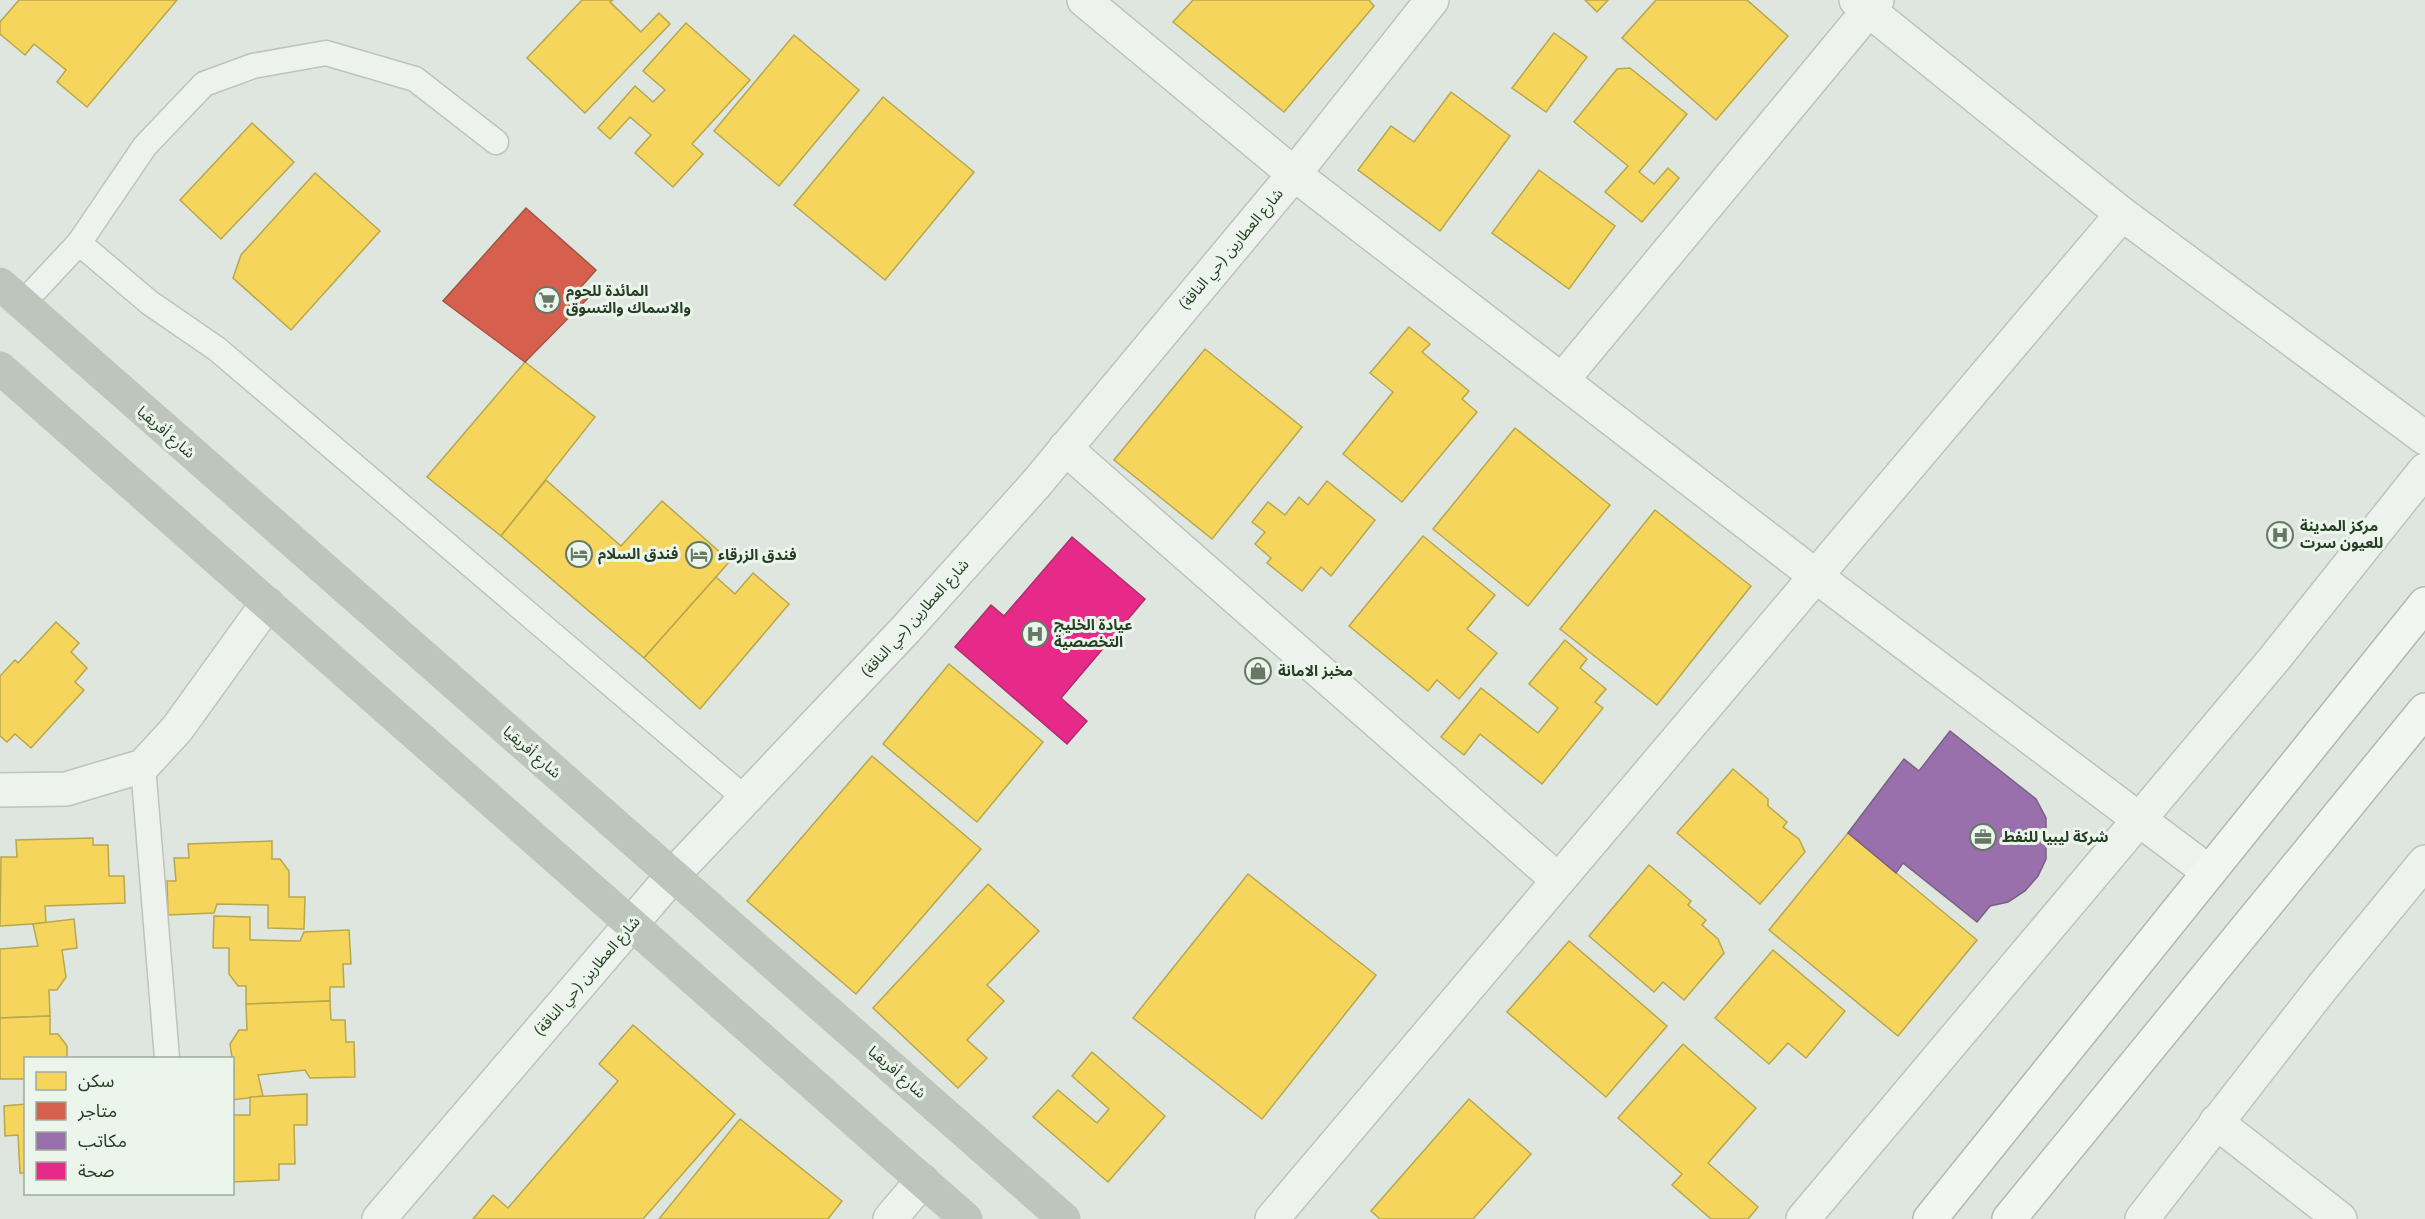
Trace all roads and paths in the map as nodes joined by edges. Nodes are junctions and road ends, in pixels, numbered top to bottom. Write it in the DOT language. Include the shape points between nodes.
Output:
graph roads {
  1 [pos="1084,0"];
  2 [pos="1432,0"];
  3 [pos="1867,3"];
  4 [pos="496,142"];
  5 [pos="1294,174"];
  6 [pos="2122,214"];
  7 [pos="79,243"];
  8 [pos="11,294"];
  9 [pos="0,368"];
  10 [pos="1563,379"];
  11 [pos="2425,438"];
  12 [pos="1065,448"];
  13 [pos="2425,470"];
  14 [pos="1817,577"];
  15 [pos="267,604"];
  16 [pos="2425,604"];
  17 [pos="2425,710"];
  18 [pos="143,766"];
  19 [pos="0,790"];
  20 [pos="747,800"];
  21 [pos="2138,819"];
  22 [pos="2425,862"];
  23 [pos="2209,872"];
  24 [pos="673,875"];
  25 [pos="1558,880"];
  26 [pos="630,925"];
  27 [pos="167,1057"];
  28 [pos="2216,1122"];
  29 [pos="922,1181"];
  30 [pos="379,1219"];
  31 [pos="890,1219"];
  32 [pos="966,1219"];
  33 [pos="1064,1219"];
  34 [pos="1272,1219"];
  35 [pos="1803,1219"];
  36 [pos="1930,1219"];
  37 [pos="2008,1219"];
  38 [pos="2142,1219"];
  39 [pos="2340,1219"];
  1 -- 5 [label="street"];
  2 -- 5 [label="street, شارع العطارين (حي الناقة)"];
  3 -- 6 [label="street"];
  3 -- 10 [label="street"];
  4 -- 7 [label="lane" via="415,79 326,53 253,66 204,84 145,146"];
  5 -- 10 [label="street"];
  5 -- 12 [label="street, شارع العطارين (حي الناقة)"];
  6 -- 11 [label="street"];
  6 -- 14 [label="street"];
  7 -- 8 [label="lane"];
  7 -- 20 [label="lane" via="150,303 217,349"];
  8 -- 24 [label="street, شارع أفريقيا"];
  9 -- 15 [label="street"];
  10 -- 14 [label="street"];
  12 -- 20 [label="street, شارع العطارين (حي الناقة)" via="914,620"];
  12 -- 25 [label="street"];
  13 -- 21 [label="street" via="2275,658"];
  14 -- 21 [label="street"];
  14 -- 25 [label="street"];
  15 -- 18 [label="street" via="177,729"];
  15 -- 26 [label="street"];
  16 -- 23 [label="highway"];
  17 -- 37 [label="highway"];
  18 -- 19 [label="street" via="66,789"];
  18 -- 27 [label="lane"];
  20 -- 24 [label="street, شارع العطارين (حي الناقة)"];
  21 -- 23 [label="street"];
  21 -- 35 [label="street"];
  22 -- 28 [label="street"];
  23 -- 36 [label="highway"];
  24 -- 26 [label="street, شارع العطارين (حي الناقة)"];
  24 -- 33 [label="street, شارع أفريقيا"];
  25 -- 34 [label="street"];
  26 -- 29 [label="street"];
  26 -- 30 [label="street, شارع العطارين (حي الناقة)"];
  28 -- 38 [label="street"];
  28 -- 39 [label="street"];
  29 -- 31 [label="street"];
  29 -- 32 [label="street"];
}
